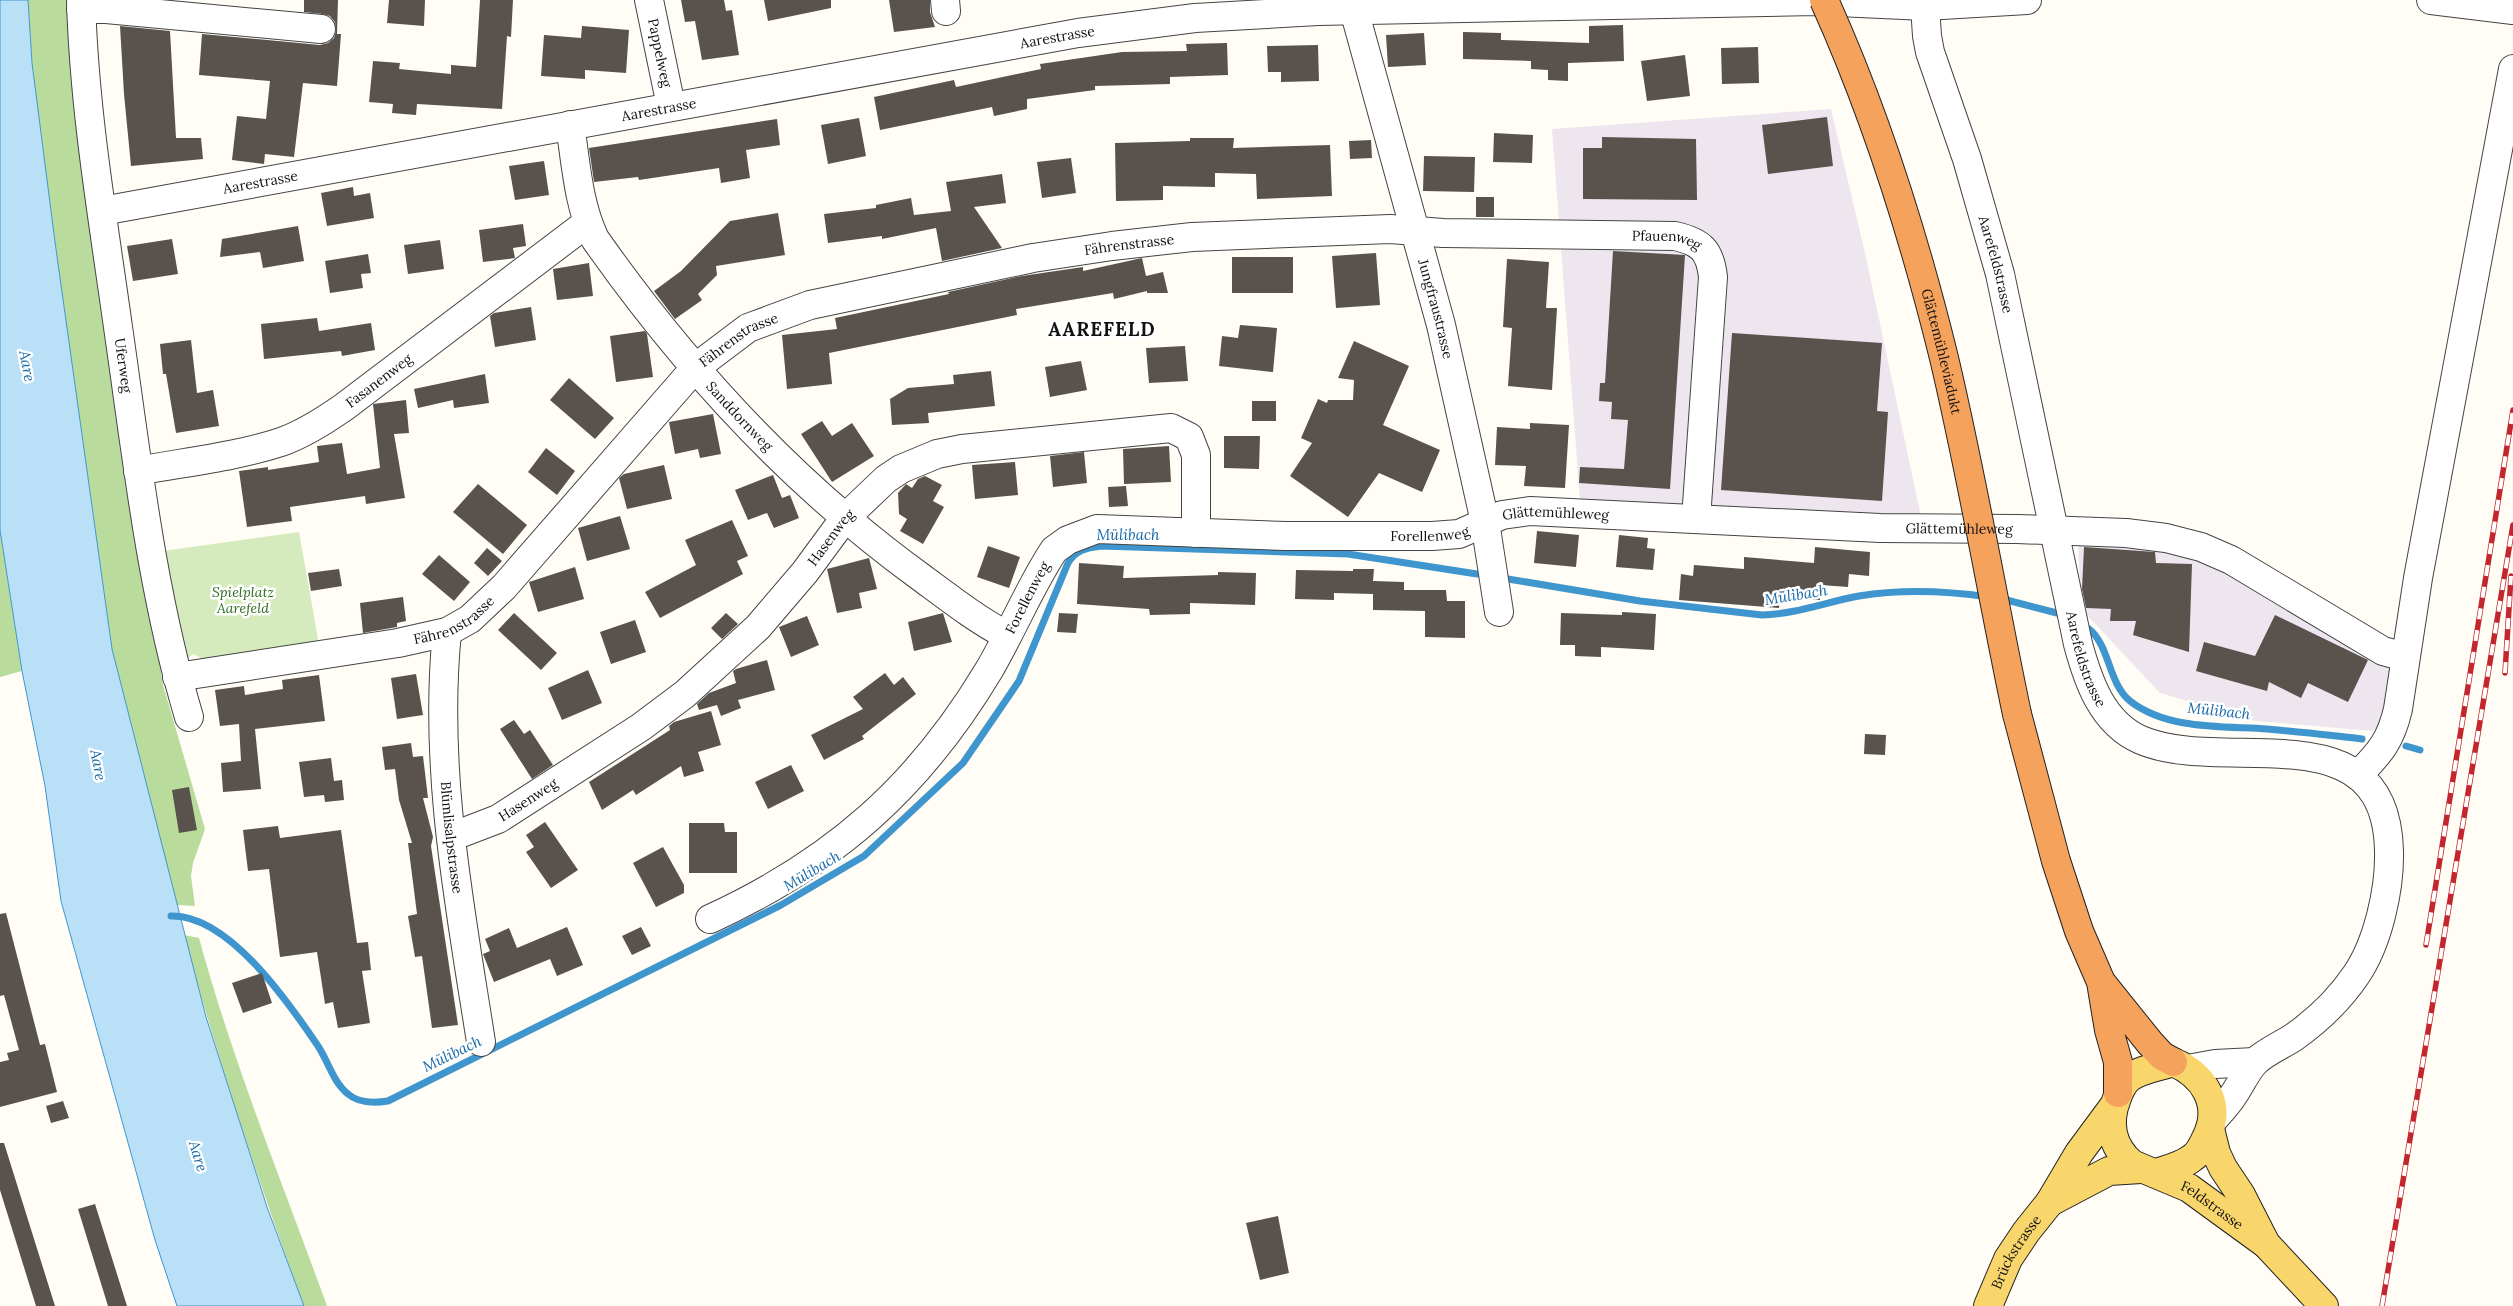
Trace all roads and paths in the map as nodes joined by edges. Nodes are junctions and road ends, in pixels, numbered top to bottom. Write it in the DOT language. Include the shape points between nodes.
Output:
graph roads {
  1 [pos="649,0"];
  2 [pos="1824,0"];
  3 [pos="2027,0"];
  4 [pos="2431,0"];
  5 [pos="81,4"];
  6 [pos="1314,6"];
  7 [pos="1925,6"];
  8 [pos="1354,10"];
  9 [pos="2513,10"];
  10 [pos="321,29"];
  11 [pos="2513,69"];
  12 [pos="671,106"];
  13 [pos="570,125"];
  14 [pos="102,211"];
  15 [pos="587,223"];
  16 [pos="1413,230"];
  17 [pos="695,368"];
  18 [pos="138,471"];
  19 [pos="844,518"];
  20 [pos="1696,519"];
  21 [pos="1485,522"];
  22 [pos="2054,531"];
  23 [pos="1196,533"];
  24 [pos="1499,612"];
  25 [pos="447,632"];
  26 [pos="1006,635"];
  27 [pos="2405,657"];
  28 [pos="177,677"];
  29 [pos="189,717"];
  30 [pos="2358,775"];
  31 [pos="451,837"];
  32 [pos="710,919"];
  33 [pos="2101,982"];
  34 [pos="481,1042"];
  35 [pos="2255,1062"];
  36 [pos="2181,1065"];
  37 [pos="2116,1100"];
  38 [pos="2211,1125"];
  39 [pos="2149,1171"];
  40 [pos="2050,1202"];
  41 [pos="2266,1244"];
  42 [pos="1988,1306"];
  43 [pos="2324,1306"];
  1 -- 12 [label="street, Pappelweg"];
  2 -- 33 [label="highway, Glättemühleviadukt, bridge" via="1875,126 1924,282 1953,399 2017,714 2056,862 2079,931"];
  3 -- 7 [label="street, Aarestrasse"];
  4 -- 9 [label="street"];
  5 -- 10 [label="street, Uferweg"];
  5 -- 14 [label="street, Uferweg" via="95,167"];
  6 -- 8 [label="street, Aarestrasse"];
  6 -- 12 [label="street, Aarestrasse" via="1078,33"];
  7 -- 8 [label="street, Aarestrasse" via="1808,2"];
  7 -- 22 [label="street, Aarefeldstrasse" via="1930,52 1967,159 2000,274"];
  8 -- 16 [label="street, Jungfraustrasse"];
  11 -- 27 [label="street"];
  12 -- 13 [label="street, Aarestrasse"];
  13 -- 14 [label="street, Aarestrasse"];
  13 -- 15 [label="street, Sanddornweg"];
  14 -- 18 [label="street, Uferweg"];
  15 -- 17 [label="street, Sanddornweg" via="606,254"];
  15 -- 18 [label="street, Fasanenweg" via="344,407 305,431 248,451"];
  16 -- 17 [label="street, Fährenstrasse" via="1390,228 1192,237 1034,258 802,307 748,328"];
  16 -- 20 [label="street, Pfauenweg" via="1675,236 1704,248 1711,260 1713,277"];
  16 -- 21 [label="street, Jungfraustrasse" via="1441,325"];
  17 -- 19 [label="street, Sanddornweg"];
  17 -- 25 [label="street, Fährenstrasse" via="488,605"];
  18 -- 28 [label="street, Uferweg" via="162,618"];
  19 -- 23 [label="street, Hasenweg" via="886,479 918,460 938,454 1171,428 1189,437 1195,450"];
  19 -- 26 [label="street, Sanddornweg" via="973,616"];
  19 -- 31 [label="street, Hasenweg" via="805,572 758,627 685,694 641,727 498,819"];
  20 -- 21 [label="street, Glättemühleweg" via="1530,511 1502,515"];
  20 -- 22 [label="street, Glättemühleweg" via="1880,528"];
  21 -- 23 [label="street, Forellenweg" via="1459,534 1432,536"];
  21 -- 24 [label="street, Jungfraustrasse"];
  22 -- 27 [label="street, Glättemühleweg" via="2126,533 2201,546 2231,560 2383,651"];
  22 -- 30 [label="street, Aarefeldstrasse" via="2086,672 2097,699 2115,723 2140,740 2169,748 2313,757 2334,762"];
  23 -- 26 [label="street, Forellenweg" via="1097,529 1068,540 1054,550"];
  25 -- 28 [label="street, Fährenstrasse" via="398,644"];
  25 -- 31 [label="street, Blümlisalpstrasse" via="442,677 443,744"];
  26 -- 32 [label="street, Forellenweg" via="998,655 970,701 919,768 881,808 791,878"];
  27 -- 30 [label="street" via="2394,727 2386,744"];
  28 -- 29 [label="street, Uferweg"];
  30 -- 35 [label="street, Aarefeldstrasse" via="2379,801 2388,830 2385,890 2371,948 2358,974 2319,1018"];
  31 -- 34 [label="street, Blümlisalpstrasse"];
  33 -- 36 [label="highway" via="2162,1056"];
  33 -- 37 [label="highway" via="2118,1062"];
  35 -- 36 [label="street"];
  35 -- 38 [label="street, Aarefeldstrasse"];
  36 -- 37 [label="main road" via="2145,1070 2128,1079"];
  36 -- 38 [label="main road" via="2199,1077 2210,1096"];
  37 -- 39 [label="main road" via="2111,1127 2115,1143 2125,1158"];
  37 -- 40 [label="main road, Brückstrasse"];
  38 -- 39 [label="main road" via="2194,1157 2181,1165"];
  38 -- 41 [label="main road, Feldstrasse" via="2216,1153"];
  39 -- 40 [label="main road, Brückstrasse" via="2109,1171"];
  39 -- 41 [label="main road, Feldstrasse" via="2189,1188"];
  40 -- 42 [label="main road, Brückstrasse" via="2008,1259"];
  41 -- 43 [label="main road, Feldstrasse"];
}
